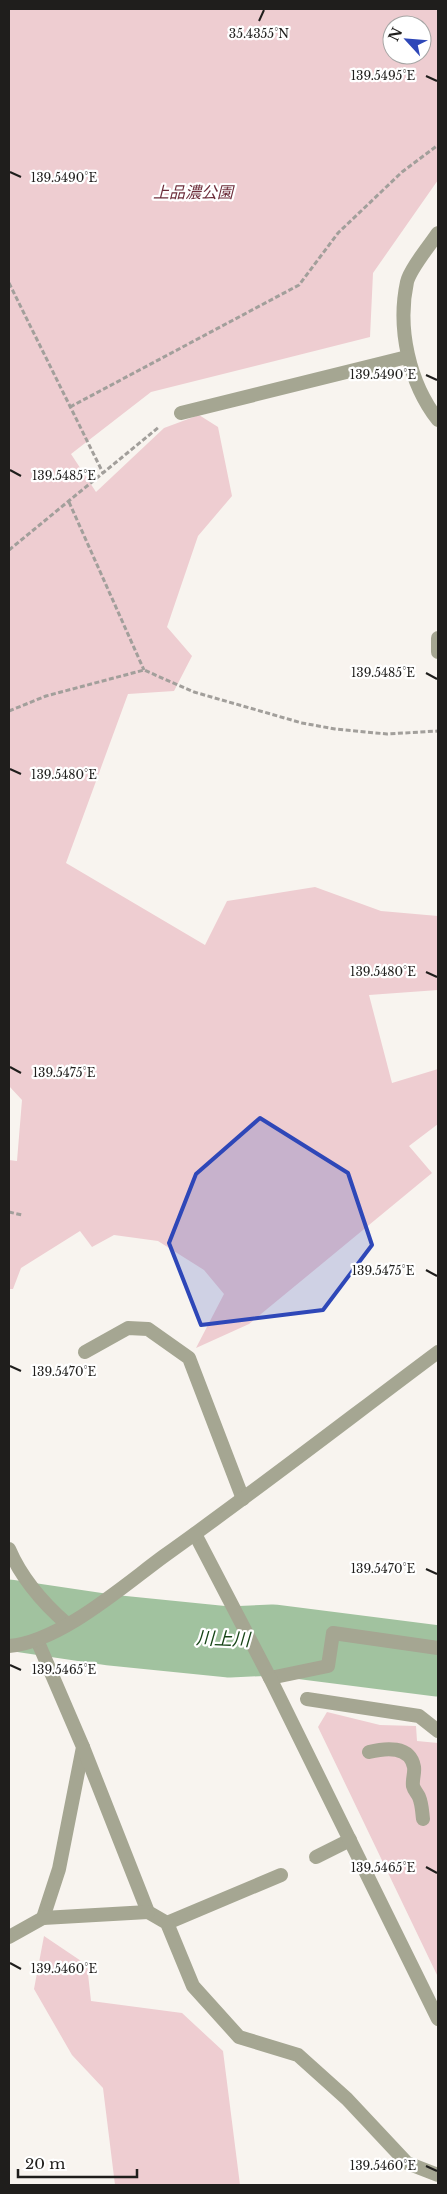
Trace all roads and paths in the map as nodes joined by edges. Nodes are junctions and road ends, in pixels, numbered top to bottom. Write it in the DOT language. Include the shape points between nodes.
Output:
graph roads {
  1 [pos="438,145"];
  2 [pos="438,234"];
  3 [pos="9,283"];
  4 [pos="407,357"];
  5 [pos="70,407"];
  6 [pos="182,413"];
  7 [pos="438,420"];
  8 [pos="157,428"];
  9 [pos="103,473"];
  10 [pos="69,502"];
  11 [pos="9,550"];
  12 [pos="438,638"];
  13 [pos="438,652"];
  14 [pos="144,670"];
  15 [pos="62,686"];
  16 [pos="64,691"];
  17 [pos="9,711"];
  18 [pos="438,731"];
  19 [pos="9,1212"];
  20 [pos="22,1215"];
  21 [pos="85,1352"];
  22 [pos="438,1352"];
  23 [pos="243,1499"];
  24 [pos="195,1534"];
  25 [pos="9,1548"];
  26 [pos="67,1624"];
  27 [pos="41,1639"];
  28 [pos="9,1646"];
  29 [pos="438,1648"];
  30 [pos="270,1678"];
  31 [pos="307,1699"];
  32 [pos="438,1730"];
  33 [pos="83,1747"];
  34 [pos="369,1752"];
  35 [pos="423,1819"];
  36 [pos="350,1840"];
  37 [pos="316,1857"];
  38 [pos="281,1875"];
  39 [pos="148,1912"];
  40 [pos="43,1918"];
  41 [pos="167,1923"];
  42 [pos="9,1937"];
  43 [pos="438,2019"];
  44 [pos="438,2174"];
  1 -- 5 [label="path" via="402,172 338,233 299,284"];
  2 -- 4 [label="street" via="407,280 404,319"];
  3 -- 5 [label="path"];
  4 -- 6 [label="street"];
  4 -- 7 [label="street" via="430,410"];
  5 -- 9 [label="path"];
  8 -- 9 [label="path"];
  9 -- 10 [label="path"];
  10 -- 11 [label="path"];
  10 -- 14 [label="path"];
  12 -- 13 [label="street"];
  14 -- 16 [label="path"];
  14 -- 18 [label="path" via="194,692 310,724 387,734"];
  15 -- 16 [label="path"];
  16 -- 17 [label="path"];
  19 -- 20 [label="path"];
  21 -- 23 [label="street" via="128,1328 148,1329 189,1358"];
  22 -- 23 [label="street"];
  23 -- 24 [label="street"];
  24 -- 26 [label="street"];
  24 -- 30 [label="street"];
  25 -- 26 [label="street" via="14,1562 49,1608"];
  26 -- 27 [label="street"];
  27 -- 28 [label="street"];
  27 -- 33 [label="street"];
  29 -- 30 [label="street" via="333,1633 328,1666"];
  30 -- 36 [label="street"];
  31 -- 32 [label="street" via="419,1716"];
  33 -- 39 [label="street"];
  33 -- 40 [label="street" via="59,1869"];
  34 -- 35 [label="street" via="396,1750 406,1753 412,1760 415,1769 413,1787 422,1805"];
  36 -- 37 [label="street"];
  36 -- 43 [label="street"];
  38 -- 41 [label="street"];
  39 -- 40 [label="street"];
  39 -- 41 [label="street"];
  40 -- 42 [label="street"];
  41 -- 44 [label="street" via="193,1986 239,2037 298,2055 347,2099 407,2163"];
}
